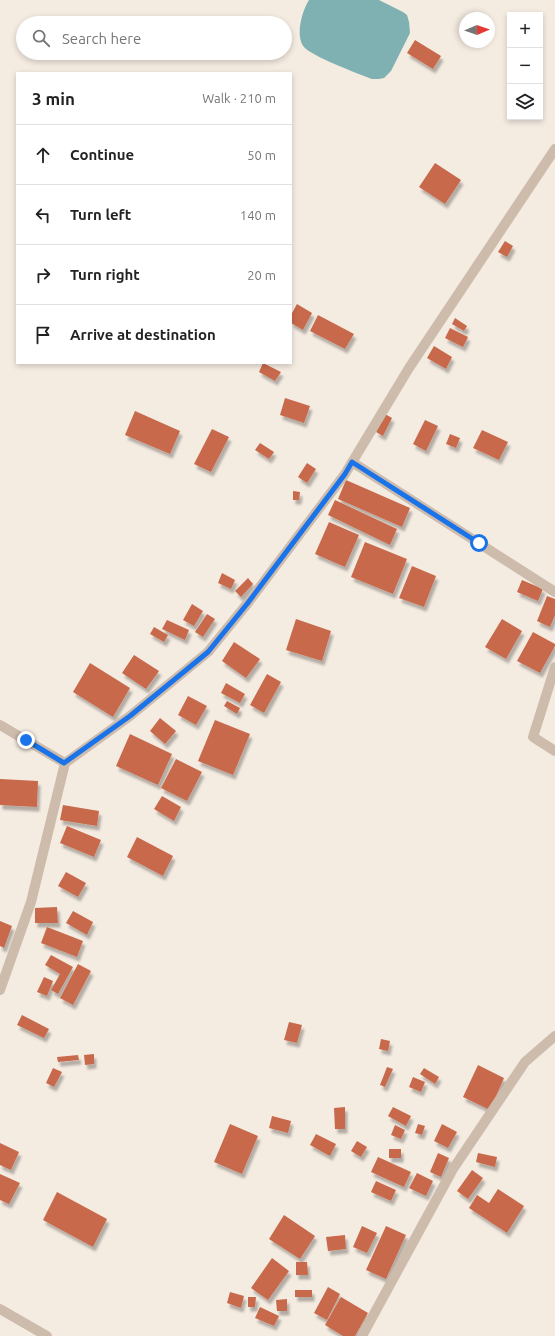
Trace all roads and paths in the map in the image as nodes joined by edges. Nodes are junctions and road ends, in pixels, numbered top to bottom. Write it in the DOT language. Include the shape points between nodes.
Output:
graph roads {
  1 [pos="555,149"];
  2 [pos="352,462"];
  3 [pos="555,592"];
  4 [pos="555,667"];
  5 [pos="0,725"];
  6 [pos="555,750"];
  7 [pos="64,763"];
  8 [pos="0,990"];
  9 [pos="555,1036"];
  10 [pos="0,1309"];
  11 [pos="47,1336"];
  12 [pos="362,1336"];
  1 -- 2 [label="street" via="409,368"];
  2 -- 3 [label="street"];
  2 -- 7 [label="street" via="247,604 208,652 130,716"];
  4 -- 6 [label="street" via="533,737"];
  5 -- 7 [label="street"];
  7 -- 8 [label="street" via="31,902"];
  9 -- 12 [label="street" via="524,1062 453,1168"];
  10 -- 11 [label="street"];
}
